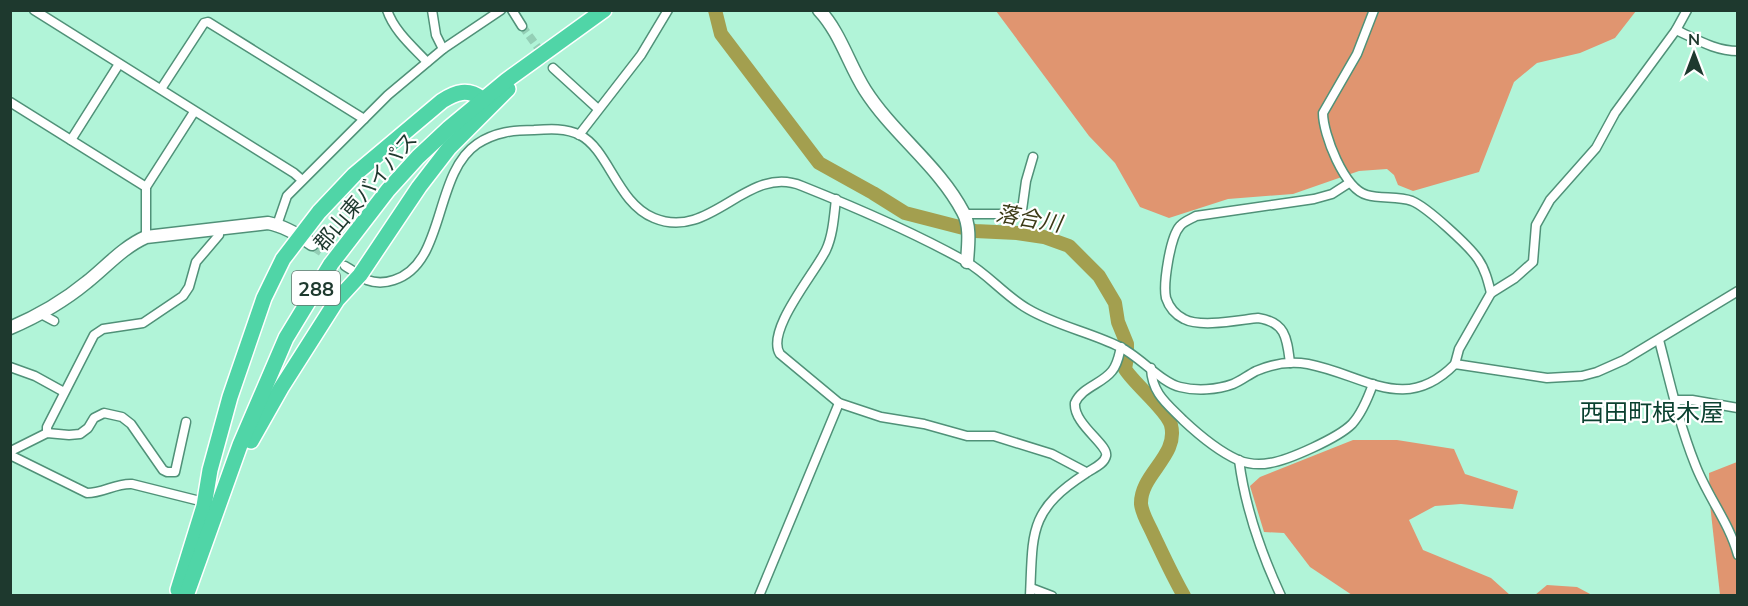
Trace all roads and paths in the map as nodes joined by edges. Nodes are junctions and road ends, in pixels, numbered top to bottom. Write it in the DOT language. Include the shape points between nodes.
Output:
graph roads {
  1 [pos="33,10"];
  2 [pos="387,10"];
  3 [pos="432,10"];
  4 [pos="501,10"];
  5 [pos="512,10"];
  6 [pos="604,10"];
  7 [pos="668,10"];
  8 [pos="819,10"];
  9 [pos="1374,10"];
  10 [pos="1687,10"];
  11 [pos="522,26"];
  12 [pos="1676,30"];
  13 [pos="443,49"];
  14 [pos="1737,51"];
  15 [pos="544,54"];
  16 [pos="427,62"];
  17 [pos="118,64"];
  18 [pos="553,68"];
  19 [pos="161,89"];
  20 [pos="482,99"];
  21 [pos="10,102"];
  22 [pos="598,109"];
  23 [pos="194,112"];
  24 [pos="364,119"];
  25 [pos="579,135"];
  26 [pos="71,140"];
  27 [pos="1033,157"];
  28 [pos="302,180"];
  29 [pos="1349,183"];
  30 [pos="146,187"];
  31 [pos="836,200"];
  32 [pos="966,223"];
  33 [pos="277,225"];
  34 [pos="219,228"];
  35 [pos="146,237"];
  36 [pos="306,240"];
  37 [pos="967,262"];
  38 [pos="345,266"];
  39 [pos="360,275"];
  40 [pos="1737,291"];
  41 [pos="1491,293"];
  42 [pos="41,314"];
  43 [pos="54,321"];
  44 [pos="10,328"];
  45 [pos="1659,340"];
  46 [pos="1126,350"];
  47 [pos="1290,363"];
  48 [pos="1455,364"];
  49 [pos="10,367"];
  50 [pos="1150,368"];
  51 [pos="1373,384"];
  52 [pos="64,392"];
  53 [pos="1675,400"];
  54 [pos="839,403"];
  55 [pos="1737,408"];
  56 [pos="186,422"];
  57 [pos="47,433"];
  58 [pos="11,454"];
  59 [pos="1239,460"];
  60 [pos="1086,472"];
  61 [pos="196,500"];
  62 [pos="1737,555"];
  63 [pos="1031,592"];
  64 [pos="177,596"];
  65 [pos="186,596"];
  66 [pos="191,596"];
  67 [pos="759,596"];
  68 [pos="1053,596"];
  69 [pos="1281,596"];
  1 -- 17 [label="street"];
  2 -- 16 [label="street" via="403,36"];
  3 -- 13 [label="street"];
  4 -- 13 [label="street"];
  5 -- 11 [label="street"];
  6 -- 15 [label="highway, 郡山東バイパス / 288"];
  7 -- 22 [label="street" via="641,55"];
  8 -- 32 [label="street" via="865,90 947,186"];
  9 -- 29 [label="street" via="1357,54 1323,113 1327,137"];
  10 -- 12 [label="street"];
  12 -- 14 [label="street" via="1721,50"];
  12 -- 41 [label="street" via="1625,97 1596,148 1550,201 1536,225 1533,261"];
  13 -- 16 [label="street"];
  15 -- 20 [label="highway, 郡山東バイパス / 288"];
  15 -- 39 [label="highway" via="449,148"];
  16 -- 24 [label="street"];
  17 -- 19 [label="street"];
  17 -- 26 [label="street"];
  18 -- 22 [label="street"];
  19 -- 23 [label="street"];
  19 -- 24 [label="street" via="195,34 207,22"];
  20 -- 36 [label="highway" via="461,92 442,101 354,174 318,212"];
  20 -- 65 [label="highway, 郡山東バイパス / 288" via="388,190 331,264 286,338 240,445"];
  21 -- 26 [label="street"];
  22 -- 25 [label="street"];
  23 -- 28 [label="street"];
  23 -- 30 [label="street"];
  24 -- 28 [label="street"];
  25 -- 31 [label="street" via="594,148 637,207 660,220 706,217 748,190 776,180 792,181"];
  25 -- 39 [label="street" via="553,129 513,131 476,144 455,171 418,265 403,277 384,282"];
  26 -- 30 [label="street"];
  27 -- 32 [label="street" via="1022,210"];
  28 -- 33 [label="street" via="284,200"];
  29 -- 41 [label="street" via="1366,195 1419,205 1478,258"];
  29 -- 47 [label="street" via="1314,199 1196,216 1181,224 1173,238 1165,287 1167,301 1177,315 1197,322 1268,320 1285,335"];
  30 -- 35 [label="street"];
  31 -- 37 [label="street"];
  31 -- 54 [label="street" via="826,250 790,307 776,345 780,354"];
  32 -- 37 [label="street"];
  33 -- 34 [label="street"];
  33 -- 36 [label="street"];
  34 -- 35 [label="street"];
  34 -- 52 [label="street" via="219,235 196,262 186,292 143,322 97,332"];
  35 -- 42 [label="street"];
  36 -- 64 [label="highway" via="283,259 264,298 219,434 204,506"];
  37 -- 46 [label="street" via="1029,310"];
  38 -- 39 [label="street"];
  39 -- 66 [label="highway" via="337,300 258,427"];
  40 -- 45 [label="street"];
  41 -- 48 [label="street" via="1459,349"];
  42 -- 43 [label="street"];
  42 -- 44 [label="street"];
  45 -- 48 [label="street" via="1614,365 1565,379"];
  45 -- 53 [label="street"];
  46 -- 50 [label="street"];
  46 -- 60 [label="street" via="1113,370 1075,403 1076,416 1106,452 1100,464"];
  47 -- 50 [label="street" via="1210,389 1179,387"];
  47 -- 51 [label="street"];
  48 -- 51 [label="street" via="1432,382 1412,390"];
  49 -- 52 [label="street" via="35,375"];
  50 -- 59 [label="street" via="1155,390 1173,410 1205,439"];
  51 -- 59 [label="street" via="1359,415 1340,432 1287,459 1255,464"];
  52 -- 57 [label="street"];
  53 -- 55 [label="street"];
  53 -- 62 [label="street" via="1695,465 1733,536"];
  54 -- 60 [label="street" via="881,417 967,436 994,436 1052,454"];
  54 -- 67 [label="street"];
  56 -- 57 [label="street" via="175,472 171,473 163,470 122,417 104,413 80,434"];
  57 -- 58 [label="street"];
  58 -- 61 [label="street" via="87,493 132,484"];
  59 -- 69 [label="street" via="1257,535"];
  60 -- 63 [label="street" via="1054,496 1038,522"];
  63 -- 68 [label="street"];
}
